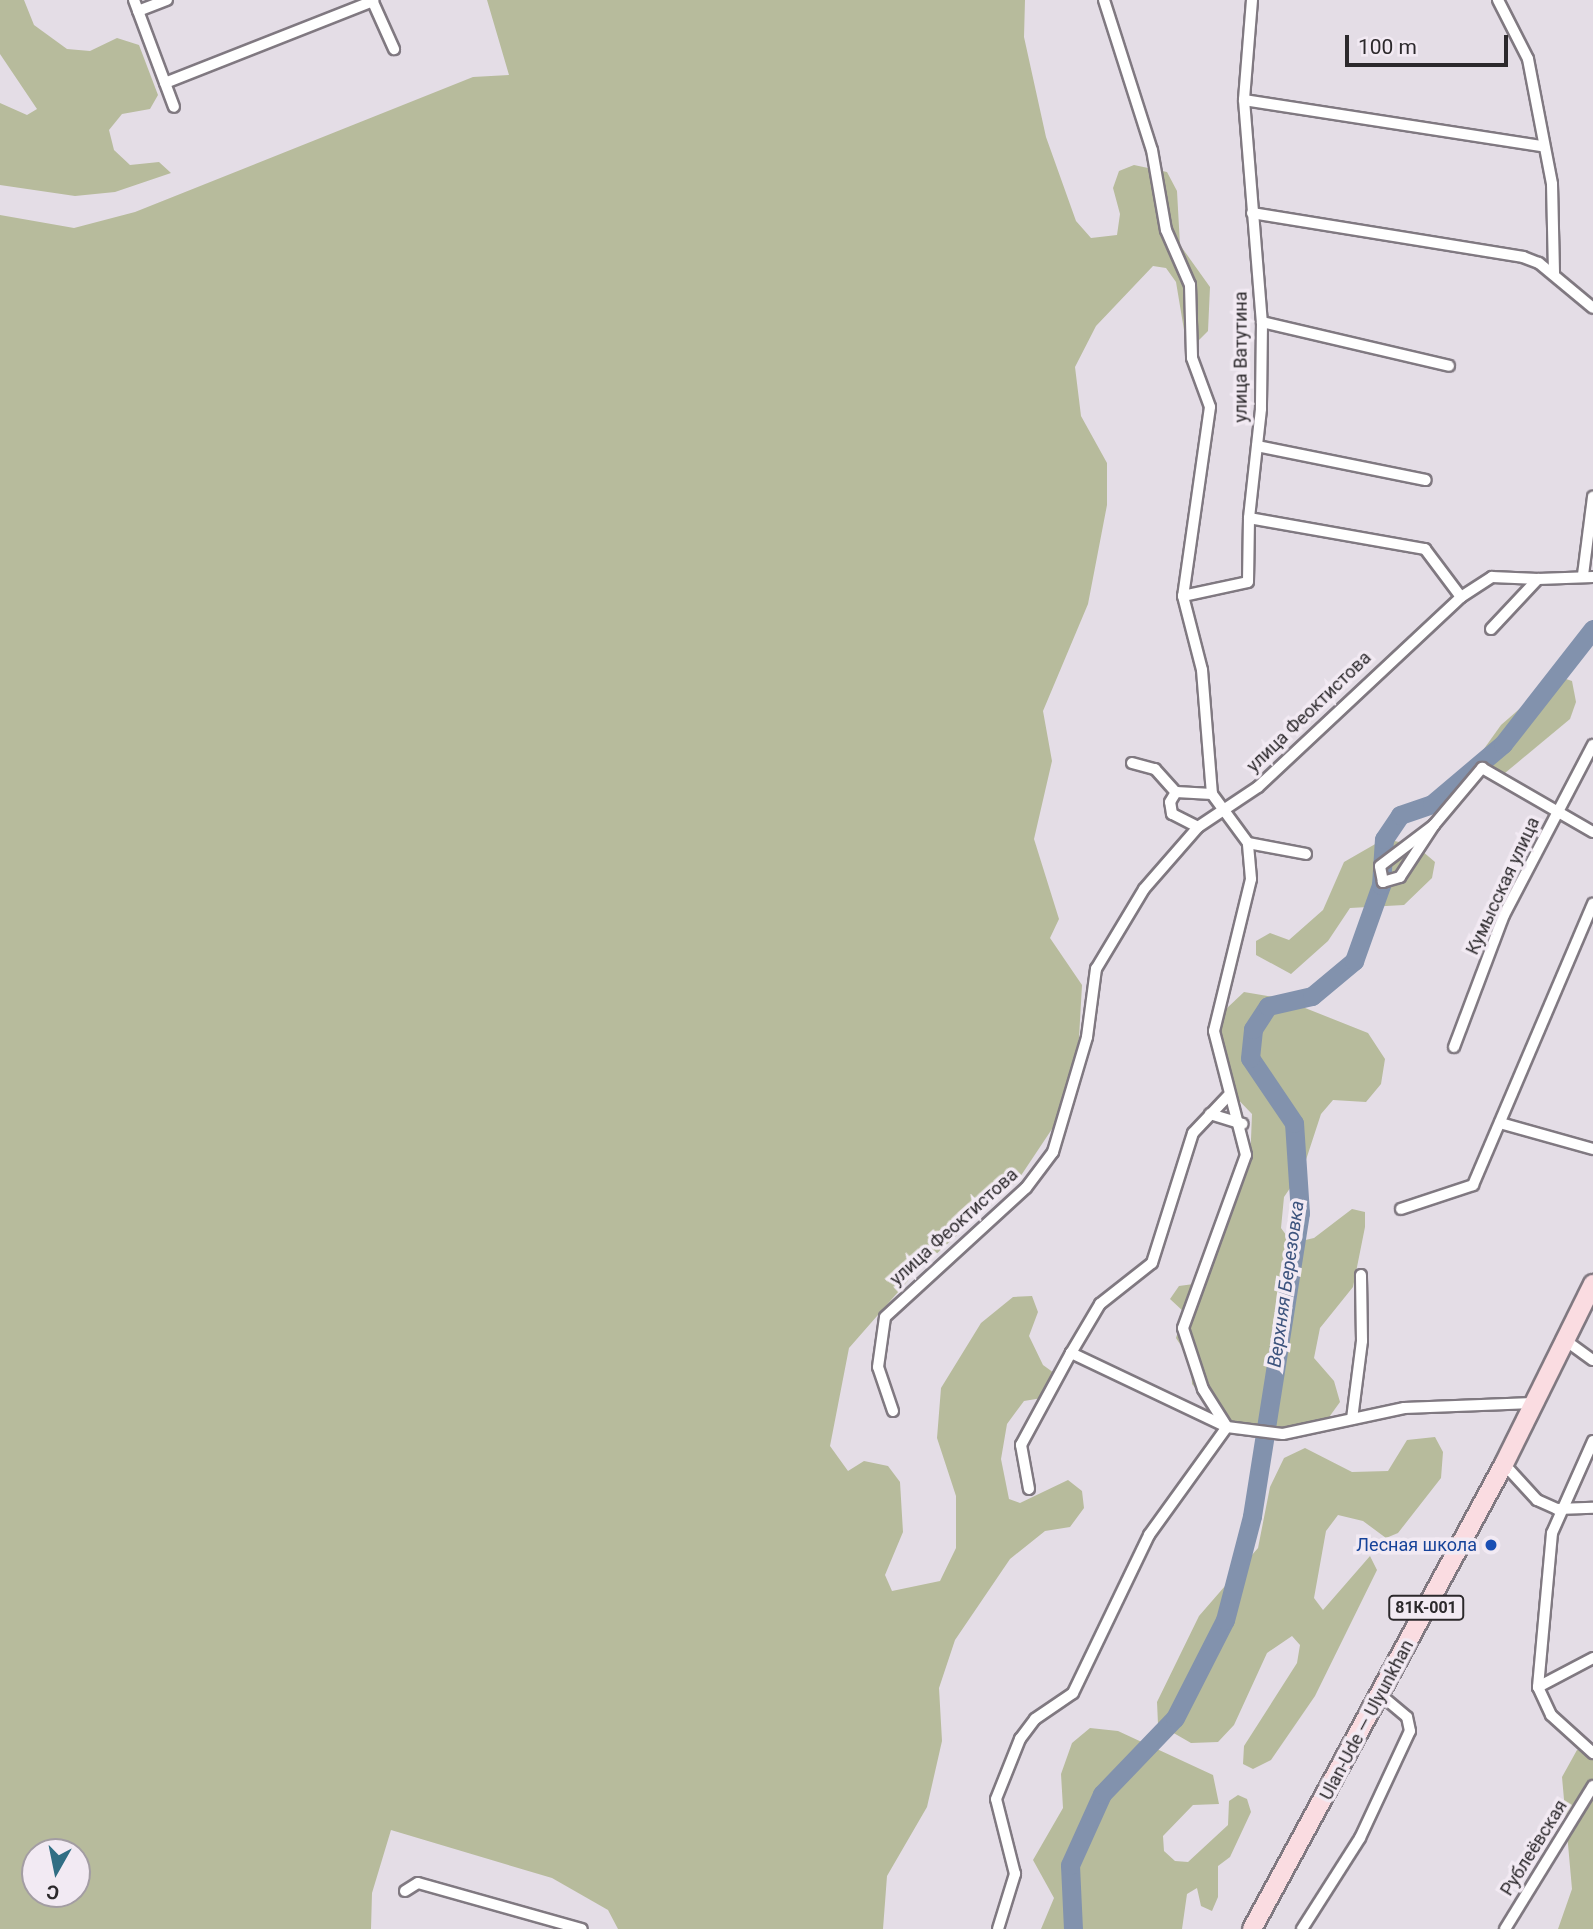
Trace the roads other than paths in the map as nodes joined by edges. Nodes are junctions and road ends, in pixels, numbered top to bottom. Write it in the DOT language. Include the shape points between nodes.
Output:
graph roads {
  1 [pos="134,0"];
  2 [pos="167,0"];
  3 [pos="1104,0"];
  4 [pos="1252,0"];
  5 [pos="1498,0"];
  6 [pos="372,1"];
  7 [pos="138,11"];
  8 [pos="394,49"];
  9 [pos="165,83"];
  10 [pos="1244,100"];
  11 [pos="174,107"];
  12 [pos="1542,146"];
  13 [pos="1252,214"];
  14 [pos="1554,274"];
  15 [pos="1593,309"];
  16 [pos="1262,322"];
  17 [pos="1449,366"];
  18 [pos="1257,446"];
  19 [pos="1426,480"];
  20 [pos="1593,497"];
  21 [pos="1249,518"];
  22 [pos="1588,576"];
  23 [pos="1538,579"];
  24 [pos="1183,596"];
  25 [pos="1461,597"];
  26 [pos="1491,629"];
  27 [pos="1593,745"];
  28 [pos="1132,763"];
  29 [pos="1176,792"];
  30 [pos="1212,794"];
  31 [pos="1223,806"];
  32 [pos="1558,812"];
  33 [pos="1434,825"];
  34 [pos="1198,827"];
  35 [pos="1593,832"];
  36 [pos="1248,843"];
  37 [pos="1306,854"];
  38 [pos="1593,904"];
  39 [pos="1454,1046"];
  40 [pos="1228,1096"];
  41 [pos="1210,1114"];
  42 [pos="1500,1123"];
  43 [pos="1242,1124"];
  44 [pos="1593,1149"];
  45 [pos="1401,1209"];
  46 [pos="1361,1275"];
  47 [pos="1593,1284"];
  48 [pos="1565,1340"];
  49 [pos="1071,1353"];
  50 [pos="1593,1360"];
  51 [pos="1533,1403"];
  52 [pos="893,1412"];
  53 [pos="1352,1419"];
  54 [pos="1227,1427"];
  55 [pos="1593,1441"];
  56 [pos="1504,1464"];
  57 [pos="1029,1489"];
  58 [pos="1593,1508"];
  59 [pos="1557,1509"];
  60 [pos="1593,1658"];
  61 [pos="1538,1687"];
  62 [pos="1380,1694"];
  63 [pos="1593,1753"];
  64 [pos="1593,1786"];
  65 [pos="405,1891"];
  66 [pos="582,1929"];
  67 [pos="998,1929"];
  68 [pos="1252,1929"];
  69 [pos="1302,1929"];
  70 [pos="1505,1929"];
  1 -- 7 [label="street"];
  2 -- 7 [label="street"];
  3 -- 24 [label="street" via="1152,150 1170,240 1190,285 1192,358 1210,407"];
  4 -- 10 [label="street, улица Ватутина"];
  5 -- 12 [label="street" via="1528,59"];
  6 -- 8 [label="street"];
  6 -- 9 [label="street"];
  7 -- 9 [label="street"];
  9 -- 11 [label="street"];
  10 -- 12 [label="street"];
  10 -- 13 [label="street, улица Ватутина"];
  12 -- 14 [label="street" via="1553,193"];
  13 -- 14 [label="street" via="1523,257"];
  13 -- 16 [label="street, улица Ватутина"];
  14 -- 15 [label="street"];
  16 -- 17 [label="street"];
  16 -- 18 [label="street, улица Ватутина"];
  18 -- 19 [label="street"];
  18 -- 21 [label="street, улица Ватутина"];
  20 -- 22 [label="street"];
  21 -- 24 [label="street, улица Ватутина" via="1248,582"];
  21 -- 25 [label="street" via="1425,549"];
  22 -- 23 [label="street, улица Феоктистова"];
  23 -- 25 [label="street, улица Феоктистова" via="1492,577"];
  23 -- 26 [label="street"];
  24 -- 30 [label="street" via="1202,670"];
  25 -- 31 [label="street, улица Феоктистова" via="1258,787"];
  27 -- 32 [label="street, Кумысская улица"];
  28 -- 29 [label="street" via="1155,769"];
  29 -- 30 [label="street"];
  29 -- 34 [label="street" via="1172,814"];
  30 -- 31 [label="street"];
  31 -- 34 [label="street, улица Феоктистова"];
  31 -- 36 [label="street"];
  32 -- 33 [label="street" via="1482,768"];
  32 -- 35 [label="street"];
  32 -- 39 [label="street, Кумысская улица" via="1504,915"];
  33 -- 33 [label="street" via="1400,877 1383,882 1380,866"];
  34 -- 52 [label="street, улица Феоктистова" via="1144,889 1103,952 1068,1116 1053,1152 1026,1188 885,1317 878,1367"];
  36 -- 37 [label="street"];
  36 -- 40 [label="street" via="1251,879 1237,925 1234,965 1214,1011"];
  38 -- 42 [label="street"];
  40 -- 41 [label="street"];
  40 -- 43 [label="street"];
  41 -- 43 [label="street"];
  41 -- 49 [label="street" via="1189,1141 1152,1263 1100,1304"];
  42 -- 44 [label="street"];
  42 -- 45 [label="street" via="1473,1185"];
  43 -- 54 [label="street" via="1246,1156 1228,1215 1184,1312 1191,1361"];
  46 -- 53 [label="street" via="1362,1341"];
  47 -- 48 [label="main road, Ulan-Ude — Ulyunkhan / 81К-001"];
  48 -- 50 [label="street"];
  48 -- 51 [label="main road, Ulan-Ude — Ulyunkhan / 81К-001"];
  49 -- 54 [label="street"];
  49 -- 57 [label="street" via="1021,1445"];
  51 -- 53 [label="street" via="1434,1405"];
  51 -- 56 [label="main road, Ulan-Ude — Ulyunkhan / 81К-001"];
  53 -- 54 [label="street" via="1283,1434"];
  54 -- 67 [label="street" via="1149,1535 1073,1693 1035,1719 1020,1739 996,1800 1015,1874"];
  55 -- 59 [label="street"];
  56 -- 59 [label="street" via="1537,1500"];
  56 -- 62 [label="main road, Ulan-Ude — Ulyunkhan / 81К-001"];
  58 -- 59 [label="street"];
  59 -- 61 [label="street" via="1544,1582"];
  60 -- 61 [label="street"];
  61 -- 63 [label="street" via="1551,1715"];
  62 -- 68 [label="main road, Ulan-Ude — Ulyunkhan / 81К-001"];
  62 -- 69 [label="street" via="1407,1717 1410,1731 1347,1861"];
  64 -- 70 [label="street, Рублеёвская"];
  65 -- 66 [label="street" via="418,1882"];
}
